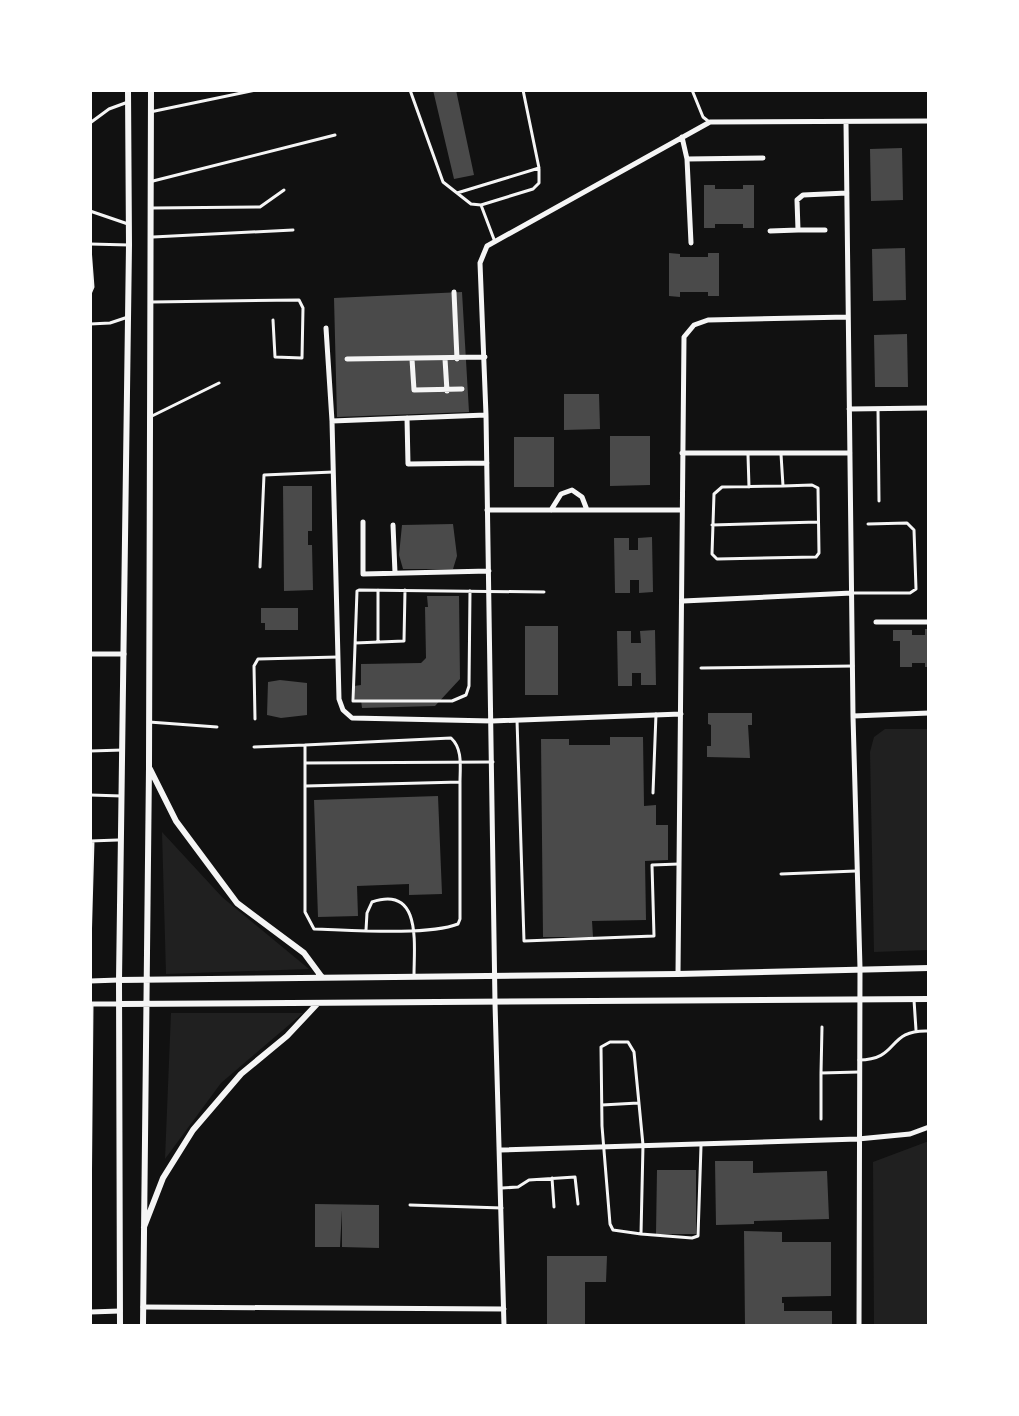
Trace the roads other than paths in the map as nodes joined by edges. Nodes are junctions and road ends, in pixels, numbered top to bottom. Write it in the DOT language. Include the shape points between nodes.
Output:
graph roads {
  1 [pos="128,90"];
  2 [pos="151,90"];
  3 [pos="256,90"];
  4 [pos="410,90"];
  5 [pos="523,90"];
  6 [pos="692,90"];
  7 [pos="128,102"];
  8 [pos="150,112"];
  9 [pos="929,121"];
  10 [pos="710,122"];
  11 [pos="846,122"];
  12 [pos="90,123"];
  13 [pos="335,135"];
  14 [pos="682,137"];
  15 [pos="763,158"];
  16 [pos="687,159"];
  17 [pos="539,168"];
  18 [pos="149,181"];
  19 [pos="284,190"];
  20 [pos="457,193"];
  21 [pos="847,193"];
  22 [pos="481,205"];
  23 [pos="149,208"];
  24 [pos="90,211"];
  25 [pos="128,224"];
  26 [pos="293,230"];
  27 [pos="798,230"];
  28 [pos="825,230"];
  29 [pos="770,231"];
  30 [pos="149,237"];
  31 [pos="495,242"];
  32 [pos="691,243"];
  33 [pos="129,245"];
  34 [pos="90,246"];
  35 [pos="454,292"];
  36 [pos="90,294"];
  37 [pos="148,302"];
  38 [pos="128,317"];
  39 [pos="848,317"];
  40 [pos="273,320"];
  41 [pos="90,324"];
  42 [pos="326,328"];
  43 [pos="485,357"];
  44 [pos="347,359"];
  45 [pos="412,359"];
  46 [pos="445,359"];
  47 [pos="457,359"];
  48 [pos="219,383"];
  49 [pos="462,389"];
  50 [pos="447,391"];
  51 [pos="929,408"];
  52 [pos="849,409"];
  53 [pos="878,409"];
  54 [pos="486,415"];
  55 [pos="148,417"];
  56 [pos="407,418"];
  57 [pos="332,421"];
  58 [pos="682,453"];
  59 [pos="748,453"];
  60 [pos="781,453"];
  61 [pos="850,453"];
  62 [pos="487,463"];
  63 [pos="333,472"];
  64 [pos="783,486"];
  65 [pos="749,487"];
  66 [pos="879,501"];
  67 [pos="487,510"];
  68 [pos="551,510"];
  69 [pos="587,510"];
  70 [pos="682,510"];
  71 [pos="363,522"];
  72 [pos="818,522"];
  73 [pos="868,524"];
  74 [pos="393,525"];
  75 [pos="712,525"];
  76 [pos="260,567"];
  77 [pos="489,571"];
  78 [pos="395,573"];
  79 [pos="378,590"];
  80 [pos="405,590"];
  81 [pos="470,591"];
  82 [pos="489,591"];
  83 [pos="544,592"];
  84 [pos="852,593"];
  85 [pos="683,601"];
  86 [pos="876,622"];
  87 [pos="929,622"];
  88 [pos="354,643"];
  89 [pos="378,643"];
  90 [pos="90,654"];
  91 [pos="124,654"];
  92 [pos="338,657"];
  93 [pos="853,666"];
  94 [pos="701,668"];
  95 [pos="929,713"];
  96 [pos="656,714"];
  97 [pos="681,714"];
  98 [pos="853,716"];
  99 [pos="255,719"];
  100 [pos="517,720"];
  101 [pos="492,721"];
  102 [pos="149,722"];
  103 [pos="217,727"];
  104 [pos="305,745"];
  105 [pos="254,747"];
  106 [pos="123,750"];
  107 [pos="90,751"];
  108 [pos="460,762"];
  109 [pos="493,762"];
  110 [pos="305,763"];
  111 [pos="149,767"];
  112 [pos="460,782"];
  113 [pos="306,786"];
  114 [pos="653,793"];
  115 [pos="90,795"];
  116 [pos="122,796"];
  117 [pos="121,840"];
  118 [pos="92,841"];
  119 [pos="679,864"];
  120 [pos="856,871"];
  121 [pos="781,874"];
  122 [pos="413,929"];
  123 [pos="366,930"];
  124 [pos="90,946"];
  125 [pos="860,968"];
  126 [pos="929,968"];
  127 [pos="678,974"];
  128 [pos="321,976"];
  129 [pos="414,976"];
  130 [pos="496,977"];
  131 [pos="119,980"];
  132 [pos="147,980"];
  133 [pos="90,981"];
  134 [pos="929,999"];
  135 [pos="858,1000"];
  136 [pos="914,1000"];
  137 [pos="495,1003"];
  138 [pos="91,1004"];
  139 [pos="119,1004"];
  140 [pos="146,1004"];
  141 [pos="317,1004"];
  142 [pos="822,1027"];
  143 [pos="916,1030"];
  144 [pos="929,1031"];
  145 [pos="859,1060"];
  146 [pos="859,1072"];
  147 [pos="821,1073"];
  148 [pos="638,1103"];
  149 [pos="602,1105"];
  150 [pos="821,1119"];
  151 [pos="929,1127"];
  152 [pos="858,1139"];
  153 [pos="701,1144"];
  154 [pos="643,1145"];
  155 [pos="605,1147"];
  156 [pos="500,1150"];
  157 [pos="552,1178"];
  158 [pos="502,1188"];
  159 [pos="578,1204"];
  160 [pos="410,1205"];
  161 [pos="554,1207"];
  162 [pos="502,1208"];
  163 [pos="90,1225"];
  164 [pos="143,1230"];
  165 [pos="641,1234"];
  166 [pos="143,1307"];
  167 [pos="504,1309"];
  168 [pos="120,1311"];
  169 [pos="90,1312"];
  170 [pos="120,1326"];
  171 [pos="143,1326"];
  172 [pos="504,1326"];
  173 [pos="859,1326"];
  1 -- 7 [label="street"];
  2 -- 8 [label="street"];
  3 -- 8 [label="lane"];
  4 -- 20 [label="lane" via="443,182"];
  5 -- 17 [label="lane"];
  6 -- 10 [label="lane"];
  7 -- 12 [label="lane"];
  7 -- 25 [label="street"];
  8 -- 18 [label="street"];
  9 -- 11 [label="street"];
  10 -- 11 [label="street"];
  10 -- 14 [label="street"];
  11 -- 21 [label="street"];
  13 -- 18 [label="lane"];
  14 -- 16 [label="street"];
  14 -- 31 [label="street"];
  15 -- 16 [label="street"];
  16 -- 32 [label="street"];
  17 -- 20 [label="lane"];
  17 -- 22 [label="lane" via="539,183 533,189"];
  18 -- 23 [label="street"];
  19 -- 23 [label="lane" via="260,207"];
  20 -- 22 [label="lane"];
  21 -- 27 [label="street" via="799,196"];
  21 -- 39 [label="street"];
  22 -- 31 [label="lane"];
  23 -- 30 [label="street"];
  24 -- 25 [label="lane"];
  25 -- 33 [label="street"];
  26 -- 30 [label="lane"];
  27 -- 28 [label="street"];
  27 -- 29 [label="street"];
  30 -- 37 [label="street"];
  31 -- 43 [label="street" via="487,246 480,263"];
  33 -- 34 [label="lane"];
  33 -- 38 [label="street"];
  34 -- 36 [label="lane"];
  35 -- 47 [label="street"];
  37 -- 40 [label="lane" via="299,300 302,358 275,357"];
  37 -- 55 [label="street"];
  38 -- 41 [label="lane"];
  38 -- 91 [label="street"];
  39 -- 52 [label="street"];
  39 -- 58 [label="street" via="708,320 694,325 684,337"];
  42 -- 57 [label="street"];
  43 -- 47 [label="street"];
  43 -- 54 [label="street"];
  44 -- 45 [label="street"];
  45 -- 46 [label="street"];
  45 -- 50 [label="street" via="414,390"];
  46 -- 47 [label="street"];
  46 -- 50 [label="street"];
  48 -- 55 [label="lane"];
  49 -- 50 [label="street"];
  51 -- 53 [label="street"];
  52 -- 53 [label="street"];
  52 -- 61 [label="street"];
  53 -- 66 [label="lane"];
  54 -- 56 [label="street"];
  54 -- 62 [label="street"];
  55 -- 102 [label="street"];
  56 -- 57 [label="street"];
  56 -- 62 [label="street" via="408,464"];
  57 -- 63 [label="street"];
  58 -- 59 [label="street"];
  58 -- 70 [label="street"];
  59 -- 60 [label="street"];
  59 -- 65 [label="lane"];
  60 -- 61 [label="street"];
  60 -- 64 [label="lane"];
  61 -- 84 [label="street"];
  62 -- 67 [label="street"];
  63 -- 76 [label="lane" via="264,475"];
  63 -- 92 [label="street"];
  64 -- 65 [label="lane"];
  64 -- 72 [label="lane" via="816,486"];
  65 -- 75 [label="lane" via="717,490"];
  67 -- 68 [label="street"];
  67 -- 77 [label="street"];
  68 -- 69 [label="street"];
  68 -- 69 [label="street" via="561,494 572,490"];
  69 -- 70 [label="street"];
  70 -- 85 [label="street"];
  71 -- 78 [label="street" via="363,574"];
  72 -- 75 [label="lane"];
  72 -- 75 [label="lane" via="819,553 813,558 724,561 712,554"];
  73 -- 84 [label="lane" via="911,525 916,589"];
  74 -- 78 [label="street"];
  77 -- 78 [label="street"];
  77 -- 82 [label="street"];
  79 -- 80 [label="lane"];
  79 -- 88 [label="lane" via="356,593"];
  79 -- 89 [label="lane"];
  80 -- 81 [label="lane"];
  80 -- 89 [label="lane" via="405,638"];
  81 -- 82 [label="lane"];
  81 -- 88 [label="lane" via="466,695 452,701 355,703"];
  82 -- 83 [label="lane"];
  82 -- 101 [label="street"];
  84 -- 85 [label="street"];
  84 -- 93 [label="street"];
  85 -- 97 [label="street"];
  86 -- 87 [label="street"];
  88 -- 89 [label="lane"];
  90 -- 91 [label="street"];
  91 -- 106 [label="street"];
  92 -- 99 [label="lane" via="258,659"];
  92 -- 101 [label="street" via="339,699 352,718"];
  93 -- 94 [label="lane"];
  93 -- 98 [label="street"];
  95 -- 98 [label="street"];
  96 -- 97 [label="street"];
  96 -- 100 [label="street"];
  96 -- 114 [label="lane"];
  97 -- 119 [label="street"];
  98 -- 120 [label="street"];
  100 -- 101 [label="street"];
  100 -- 119 [label="lane" via="524,941 654,936 652,865"];
  101 -- 109 [label="street"];
  102 -- 103 [label="lane"];
  102 -- 111 [label="street"];
  104 -- 105 [label="lane"];
  104 -- 108 [label="lane" via="451,738"];
  104 -- 110 [label="lane"];
  106 -- 107 [label="lane"];
  106 -- 116 [label="street"];
  108 -- 109 [label="lane"];
  108 -- 110 [label="lane"];
  108 -- 112 [label="lane"];
  109 -- 130 [label="street"];
  110 -- 113 [label="lane"];
  111 -- 128 [label="street" via="176,821 237,903 304,953"];
  111 -- 132 [label="street"];
  112 -- 113 [label="lane"];
  112 -- 122 [label="lane" via="460,919 451,927"];
  113 -- 123 [label="lane" via="309,924 314,929"];
  115 -- 116 [label="lane"];
  116 -- 117 [label="street"];
  117 -- 118 [label="lane"];
  117 -- 131 [label="street"];
  118 -- 124 [label="lane"];
  119 -- 127 [label="street"];
  120 -- 121 [label="lane"];
  120 -- 125 [label="street"];
  122 -- 123 [label="lane"];
  122 -- 123 [label="lane" via="401,901 384,898 372,902"];
  122 -- 129 [label="lane"];
  125 -- 126 [label="street"];
  125 -- 127 [label="street"];
  125 -- 135 [label="street"];
  127 -- 130 [label="street"];
  128 -- 129 [label="street"];
  128 -- 132 [label="street"];
  129 -- 130 [label="street"];
  130 -- 137 [label="street"];
  131 -- 132 [label="street"];
  131 -- 133 [label="street"];
  131 -- 139 [label="street"];
  132 -- 140 [label="street"];
  134 -- 136 [label="street"];
  135 -- 136 [label="street"];
  135 -- 137 [label="street"];
  135 -- 145 [label="street"];
  136 -- 143 [label="lane"];
  137 -- 141 [label="street"];
  137 -- 156 [label="street"];
  138 -- 139 [label="street"];
  138 -- 163 [label="lane"];
  139 -- 140 [label="street"];
  139 -- 168 [label="street"];
  140 -- 141 [label="street"];
  140 -- 164 [label="street"];
  141 -- 164 [label="street" via="241,1074 193,1130 163,1178"];
  142 -- 147 [label="lane"];
  143 -- 144 [label="lane"];
  143 -- 145 [label="lane" via="902,1035 884,1056"];
  145 -- 146 [label="street"];
  146 -- 147 [label="lane"];
  146 -- 152 [label="street"];
  147 -- 150 [label="lane"];
  148 -- 149 [label="lane"];
  148 -- 149 [label="lane" via="632,1044 619,1042 601,1047"];
  148 -- 154 [label="lane"];
  149 -- 155 [label="lane"];
  151 -- 152 [label="street"];
  152 -- 153 [label="street"];
  152 -- 173 [label="street"];
  153 -- 154 [label="street"];
  153 -- 165 [label="lane" via="698,1236"];
  154 -- 155 [label="street"];
  154 -- 165 [label="lane"];
  155 -- 156 [label="street"];
  155 -- 165 [label="lane" via="610,1224 618,1232"];
  156 -- 158 [label="street"];
  157 -- 158 [label="lane"];
  157 -- 159 [label="lane" via="575,1177"];
  157 -- 161 [label="lane"];
  158 -- 162 [label="street"];
  160 -- 162 [label="lane"];
  162 -- 167 [label="street"];
  164 -- 166 [label="street"];
  166 -- 167 [label="street"];
  166 -- 171 [label="street"];
  167 -- 172 [label="street"];
  168 -- 169 [label="street"];
  168 -- 170 [label="street"];
}
